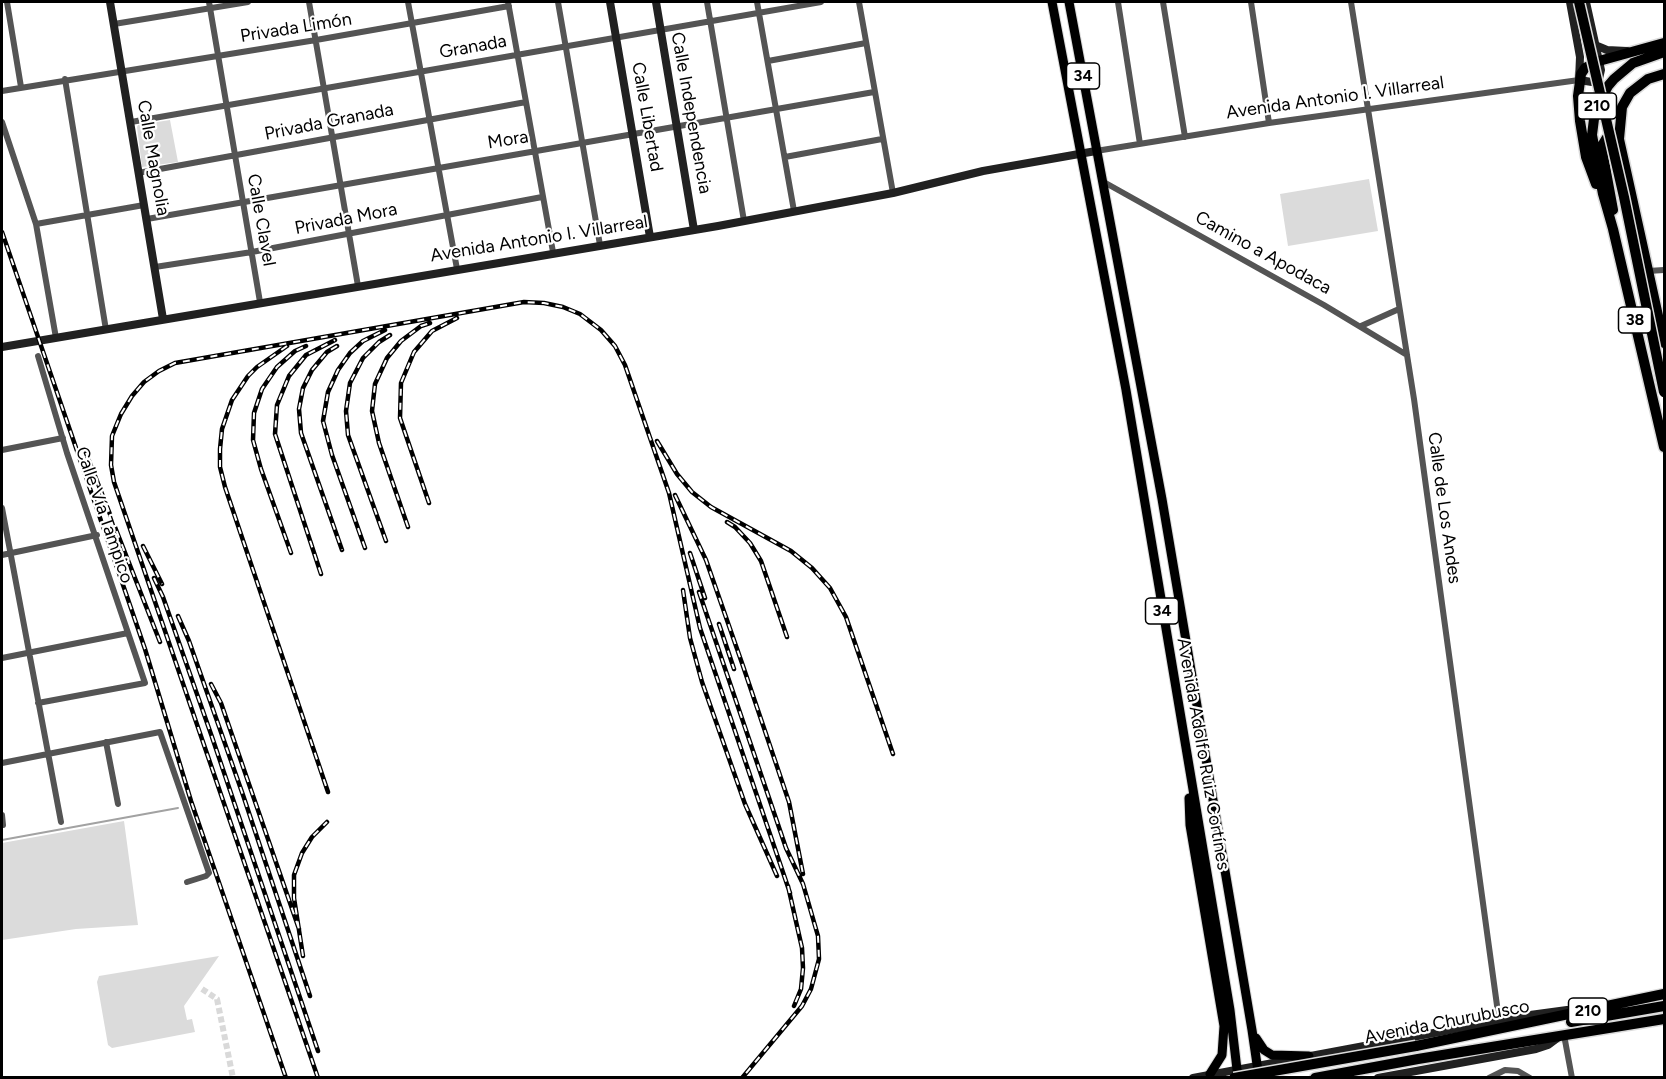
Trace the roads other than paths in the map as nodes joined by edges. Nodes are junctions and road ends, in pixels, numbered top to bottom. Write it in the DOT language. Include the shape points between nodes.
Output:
graph roads {
  1 [pos="8,2"];
  2 [pos="110,2"];
  3 [pos="248,2"];
  4 [pos="309,2"];
  5 [pos="408,2"];
  6 [pos="558,2"];
  7 [pos="610,2"];
  8 [pos="656,2"];
  9 [pos="707,2"];
  10 [pos="758,2"];
  11 [pos="821,2"];
  12 [pos="859,2"];
  13 [pos="1052,2"];
  14 [pos="1069,2"];
  15 [pos="1118,2"];
  16 [pos="1163,2"];
  17 [pos="1251,2"];
  18 [pos="1351,2"];
  19 [pos="1570,2"];
  20 [pos="1579,2"];
  21 [pos="1586,2"];
  22 [pos="509,4"];
  23 [pos="210,5"];
  24 [pos="759,12"];
  25 [pos="710,21"];
  26 [pos="114,24"];
  27 [pos="412,24"];
  28 [pos="661,30"];
  29 [pos="617,38"];
  30 [pos="316,40"];
  31 [pos="866,43"];
  32 [pos="1665,44"];
  33 [pos="1595,45"];
  34 [pos="565,46"];
  35 [pos="1632,51"];
  36 [pos="1665,52"];
  37 [pos="518,55"];
  38 [pos="218,56"];
  39 [pos="768,61"];
  40 [pos="1599,62"];
  41 [pos="420,71"];
  42 [pos="122,72"];
  43 [pos="1665,74"];
  44 [pos="65,80"];
  45 [pos="1579,80"];
  46 [pos="21,87"];
  47 [pos="324,88"];
  48 [pos="2,91"];
  49 [pos="874,92"];
  50 [pos="525,102"];
  51 [pos="226,104"];
  52 [pos="776,109"];
  53 [pos="1368,110"];
  54 [pos="727,117"];
  55 [pos="429,118"];
  56 [pos="2,122"];
  57 [pos="130,122"];
  58 [pos="1269,123"];
  59 [pos="676,127"];
  60 [pos="633,134"];
  61 [pos="333,136"];
  62 [pos="1185,137"];
  63 [pos="882,139"];
  64 [pos="1619,139"];
  65 [pos="583,143"];
  66 [pos="1140,144"];
  67 [pos="1096,151"];
  68 [pos="534,152"];
  69 [pos="1080,154"];
  70 [pos="235,155"];
  71 [pos="785,158"];
  72 [pos="438,167"];
  73 [pos="138,173"];
  74 [pos="1102,181"];
  75 [pos="341,186"];
  76 [pos="893,193"];
  77 [pos="1603,194"];
  78 [pos="542,197"];
  79 [pos="243,203"];
  80 [pos="144,204"];
  81 [pos="795,211"];
  82 [pos="86,215"];
  83 [pos="447,215"];
  84 [pos="147,219"];
  85 [pos="744,221"];
  86 [pos="36,224"];
  87 [pos="1613,229"];
  88 [pos="694,230"];
  89 [pos="350,233"];
  90 [pos="650,237"];
  91 [pos="600,245"];
  92 [pos="252,252"];
  93 [pos="553,252"];
  94 [pos="155,267"];
  95 [pos="457,269"];
  96 [pos="1665,270"];
  97 [pos="1648,271"];
  98 [pos="358,286"];
  99 [pos="260,302"];
  100 [pos="1399,309"];
  101 [pos="163,319"];
  102 [pos="1361,326"];
  103 [pos="106,330"];
  104 [pos="56,338"];
  105 [pos="1665,344"];
  106 [pos="2,347"];
  107 [pos="1407,355"];
  108 [pos="38,356"];
  109 [pos="1665,392"];
  110 [pos="63,438"];
  111 [pos="1665,447"];
  112 [pos="2,450"];
  113 [pos="2,508"];
  114 [pos="97,536"];
  115 [pos="10,553"];
  116 [pos="2,555"];
  117 [pos="128,633"];
  118 [pos="29,652"];
  119 [pos="2,658"];
  120 [pos="38,703"];
  121 [pos="106,742"];
  122 [pos="48,754"];
  123 [pos="1187,760"];
  124 [pos="2,763"];
  125 [pos="118,804"];
  126 [pos="2,815"];
  127 [pos="61,822"];
  128 [pos="3,825"];
  129 [pos="187,882"];
  130 [pos="1665,994"];
  131 [pos="1665,1006"];
  132 [pos="1586,1012"];
  133 [pos="1665,1019"];
  134 [pos="1499,1020"];
  135 [pos="1511,1027"];
  136 [pos="1252,1030"];
  137 [pos="1562,1036"];
  138 [pos="1502,1055"];
  139 [pos="1308,1056"];
  140 [pos="1281,1060"];
  141 [pos="1257,1065"];
  142 [pos="1505,1070"];
  143 [pos="1210,1074"];
  144 [pos="1236,1075"];
  145 [pos="1193,1077"];
  146 [pos="1259,1077"];
  147 [pos="1284,1077"];
  148 [pos="1314,1077"];
  149 [pos="1378,1077"];
  150 [pos="1489,1077"];
  151 [pos="1530,1077"];
  152 [pos="1572,1077"];
  1 -- 46 [label="street"];
  2 -- 26 [label="street, Calle Magnolia"];
  3 -- 23 [label="street"];
  4 -- 30 [label="street"];
  5 -- 27 [label="street"];
  6 -- 34 [label="street"];
  7 -- 29 [label="street, Calle Libertad"];
  8 -- 28 [label="street, Calle Independencia"];
  9 -- 25 [label="street"];
  10 -- 24 [label="street"];
  11 -- 24 [label="street, Granada"];
  12 -- 31 [label="street"];
  13 -- 69 [label="main road, 34"];
  14 -- 67 [label="main road, 34"];
  15 -- 66 [label="street"];
  16 -- 62 [label="street"];
  17 -- 58 [label="street"];
  18 -- 53 [label="street, Calle de Los Andes"];
  19 -- 45 [label="street" via="1580,57"];
  20 -- 109 [label="highway, bridge"];
  21 -- 33 [label="street"];
  22 -- 27 [label="street, Privada Limón"];
  22 -- 37 [label="street"];
  23 -- 26 [label="street"];
  23 -- 38 [label="street, Calle Clavel"];
  24 -- 25 [label="street, Granada"];
  24 -- 39 [label="street"];
  25 -- 28 [label="street, Granada"];
  25 -- 54 [label="street"];
  26 -- 42 [label="street, Calle Magnolia"];
  27 -- 30 [label="street, Privada Limón"];
  27 -- 41 [label="street"];
  28 -- 29 [label="street, Granada"];
  28 -- 59 [label="street, Calle Independencia"];
  29 -- 34 [label="street, Granada"];
  29 -- 60 [label="street, Calle Libertad"];
  30 -- 38 [label="street, Privada Limón"];
  30 -- 47 [label="street"];
  31 -- 39 [label="street"];
  31 -- 49 [label="street"];
  32 -- 35 [label="highway"];
  33 -- 35 [label="street" via="1607,50"];
  33 -- 40 [label="street"];
  34 -- 37 [label="street, Granada"];
  34 -- 65 [label="street"];
  35 -- 40 [label="highway"];
  36 -- 77 [label="highway, 210" via="1623,70 1598,103 1592,135"];
  37 -- 41 [label="street, Granada"];
  37 -- 50 [label="street"];
  38 -- 42 [label="street, Privada Limón"];
  38 -- 51 [label="street, Calle Clavel"];
  39 -- 52 [label="street"];
  40 -- 45 [label="highway" via="1585,68"];
  40 -- 45 [label="street" via="1599,79"];
  41 -- 47 [label="street, Granada"];
  41 -- 55 [label="street"];
  42 -- 44 [label="street, Privada Limón"];
  42 -- 57 [label="street, Calle Magnolia"];
  43 -- 64 [label="highway, 210" via="1648,79 1630,93 1622,107"];
  44 -- 46 [label="street, Privada Limón"];
  44 -- 82 [label="street"];
  45 -- 53 [label="street, Avenida Antonio I. Villarreal"];
  45 -- 77 [label="highway" via="1578,105 1586,157"];
  46 -- 48 [label="street, Privada Limón"];
  47 -- 51 [label="street, Granada"];
  47 -- 61 [label="street"];
  49 -- 52 [label="street, Mora"];
  49 -- 63 [label="street"];
  50 -- 55 [label="street, Privada Granada"];
  50 -- 68 [label="street"];
  51 -- 57 [label="street, Granada"];
  51 -- 70 [label="street, Calle Clavel"];
  52 -- 54 [label="street, Mora"];
  52 -- 71 [label="street"];
  53 -- 58 [label="street, Avenida Antonio I. Villarreal"];
  53 -- 100 [label="street, Calle de Los Andes"];
  54 -- 59 [label="street, Mora"];
  54 -- 85 [label="street"];
  55 -- 61 [label="street, Privada Granada"];
  55 -- 72 [label="street"];
  56 -- 86 [label="street"];
  57 -- 73 [label="street, Calle Magnolia"];
  58 -- 62 [label="street, Avenida Antonio I. Villarreal"];
  59 -- 60 [label="street, Mora"];
  59 -- 88 [label="street, Calle Independencia"];
  60 -- 65 [label="street, Mora"];
  60 -- 90 [label="street, Calle Libertad"];
  61 -- 70 [label="street, Privada Granada"];
  61 -- 75 [label="street"];
  62 -- 66 [label="street, Avenida Antonio I. Villarreal"];
  63 -- 71 [label="street"];
  63 -- 76 [label="street"];
  64 -- 87 [label="highway" via="1611,137 1602,150"];
  64 -- 97 [label="highway, 210"];
  65 -- 68 [label="street, Mora"];
  65 -- 91 [label="street"];
  66 -- 67 [label="street, Avenida Antonio I. Villarreal"];
  67 -- 69 [label="street, Avenida Antonio I. Villarreal"];
  67 -- 74 [label="main road, 34"];
  68 -- 72 [label="street, Mora"];
  68 -- 78 [label="street"];
  69 -- 76 [label="street, Avenida Antonio I. Villarreal"];
  69 -- 123 [label="main road, Avenida Adolfo Ruiz Cortínes / 34" via="1114,323"];
  70 -- 73 [label="street, Privada Granada"];
  70 -- 79 [label="street, Calle Clavel"];
  71 -- 81 [label="street"];
  72 -- 75 [label="street, Mora"];
  72 -- 83 [label="street"];
  73 -- 80 [label="street, Calle Magnolia"];
  74 -- 102 [label="street, Camino a Apodaca"];
  74 -- 136 [label="main road, Avenida Adolfo Ruiz Cortínes / 34" via="1164,510"];
  75 -- 79 [label="street, Mora"];
  75 -- 89 [label="street"];
  76 -- 81 [label="street, Avenida Antonio I. Villarreal"];
  77 -- 87 [label="highway, 38"];
  78 -- 83 [label="street, Privada Mora"];
  78 -- 93 [label="street"];
  79 -- 84 [label="street, Mora"];
  79 -- 92 [label="street, Calle Clavel"];
  80 -- 82 [label="street"];
  80 -- 84 [label="street, Calle Magnolia"];
  81 -- 85 [label="street, Avenida Antonio I. Villarreal"];
  82 -- 86 [label="street"];
  82 -- 103 [label="street"];
  83 -- 89 [label="street, Privada Mora"];
  83 -- 95 [label="street"];
  84 -- 94 [label="street, Calle Magnolia"];
  85 -- 88 [label="street, Avenida Antonio I. Villarreal"];
  86 -- 104 [label="street"];
  87 -- 111 [label="highway, 38"];
  88 -- 90 [label="street, Avenida Antonio I. Villarreal"];
  89 -- 92 [label="street, Privada Mora"];
  89 -- 98 [label="street"];
  90 -- 91 [label="street, Avenida Antonio I. Villarreal"];
  91 -- 93 [label="street, Avenida Antonio I. Villarreal"];
  92 -- 94 [label="street, Privada Mora"];
  92 -- 99 [label="street, Calle Clavel"];
  93 -- 95 [label="street, Avenida Antonio I. Villarreal"];
  94 -- 101 [label="street, Calle Magnolia"];
  95 -- 98 [label="street, Avenida Antonio I. Villarreal"];
  96 -- 97 [label="street"];
  97 -- 105 [label="highway, 210"];
  98 -- 99 [label="street, Avenida Antonio I. Villarreal"];
  99 -- 101 [label="street, Avenida Antonio I. Villarreal"];
  100 -- 102 [label="street"];
  100 -- 107 [label="street, Calle de Los Andes"];
  101 -- 103 [label="street, Avenida Antonio I. Villarreal"];
  102 -- 107 [label="street, Camino a Apodaca"];
  103 -- 104 [label="street, Avenida Antonio I. Villarreal"];
  104 -- 106 [label="street, Avenida Antonio I. Villarreal"];
  107 -- 134 [label="street, Calle de Los Andes"];
  108 -- 110 [label="street, Calle Vía Tampico"];
  110 -- 112 [label="street"];
  110 -- 114 [label="street, Calle Vía Tampico"];
  113 -- 115 [label="street"];
  114 -- 115 [label="street"];
  114 -- 117 [label="street, Calle Vía Tampico"];
  115 -- 116 [label="street"];
  115 -- 118 [label="street"];
  117 -- 118 [label="street"];
  117 -- 120 [label="street, Calle Vía Tampico" via="145,683"];
  118 -- 119 [label="street"];
  118 -- 120 [label="street"];
  120 -- 122 [label="street"];
  121 -- 122 [label="street"];
  121 -- 125 [label="street"];
  121 -- 129 [label="street" via="160,732 209,873"];
  122 -- 124 [label="street"];
  122 -- 127 [label="street"];
  123 -- 143 [label="main road" via="1190,825 1224,1026 1222,1055"];
  123 -- 144 [label="main road, Avenida Adolfo Ruiz Cortínes / 34" via="1230,1010"];
  126 -- 128 [label="street"];
  130 -- 132 [label="highway, Avenida Churubusco / 210"];
  131 -- 135 [label="highway" via="1532,1029"];
  132 -- 134 [label="street" via="1567,1010"];
  132 -- 135 [label="highway, Avenida Churubusco / 210"];
  133 -- 137 [label="highway, Avenida Churubusco / 210"];
  134 -- 139 [label="street"];
  135 -- 144 [label="highway, Avenida Churubusco / 210, bridge"];
  136 -- 139 [label="main road" via="1259,1045 1272,1055"];
  136 -- 141 [label="main road, Avenida Adolfo Ruiz Cortínes / 34"];
  137 -- 138 [label="street" via="1542,1047"];
  137 -- 148 [label="highway, Avenida Churubusco / 210"];
  137 -- 152 [label="street"];
  138 -- 142 [label="street"];
  138 -- 149 [label="street"];
  139 -- 140 [label="street"];
  139 -- 148 [label="street"];
  140 -- 141 [label="street"];
  140 -- 147 [label="street"];
  141 -- 144 [label="street"];
  141 -- 146 [label="main road, Avenida Adolfo Ruiz Cortínes / 34"];
  142 -- 150 [label="street"];
  142 -- 151 [label="street"];
  143 -- 144 [label="street"];
  143 -- 145 [label="street"];
}
